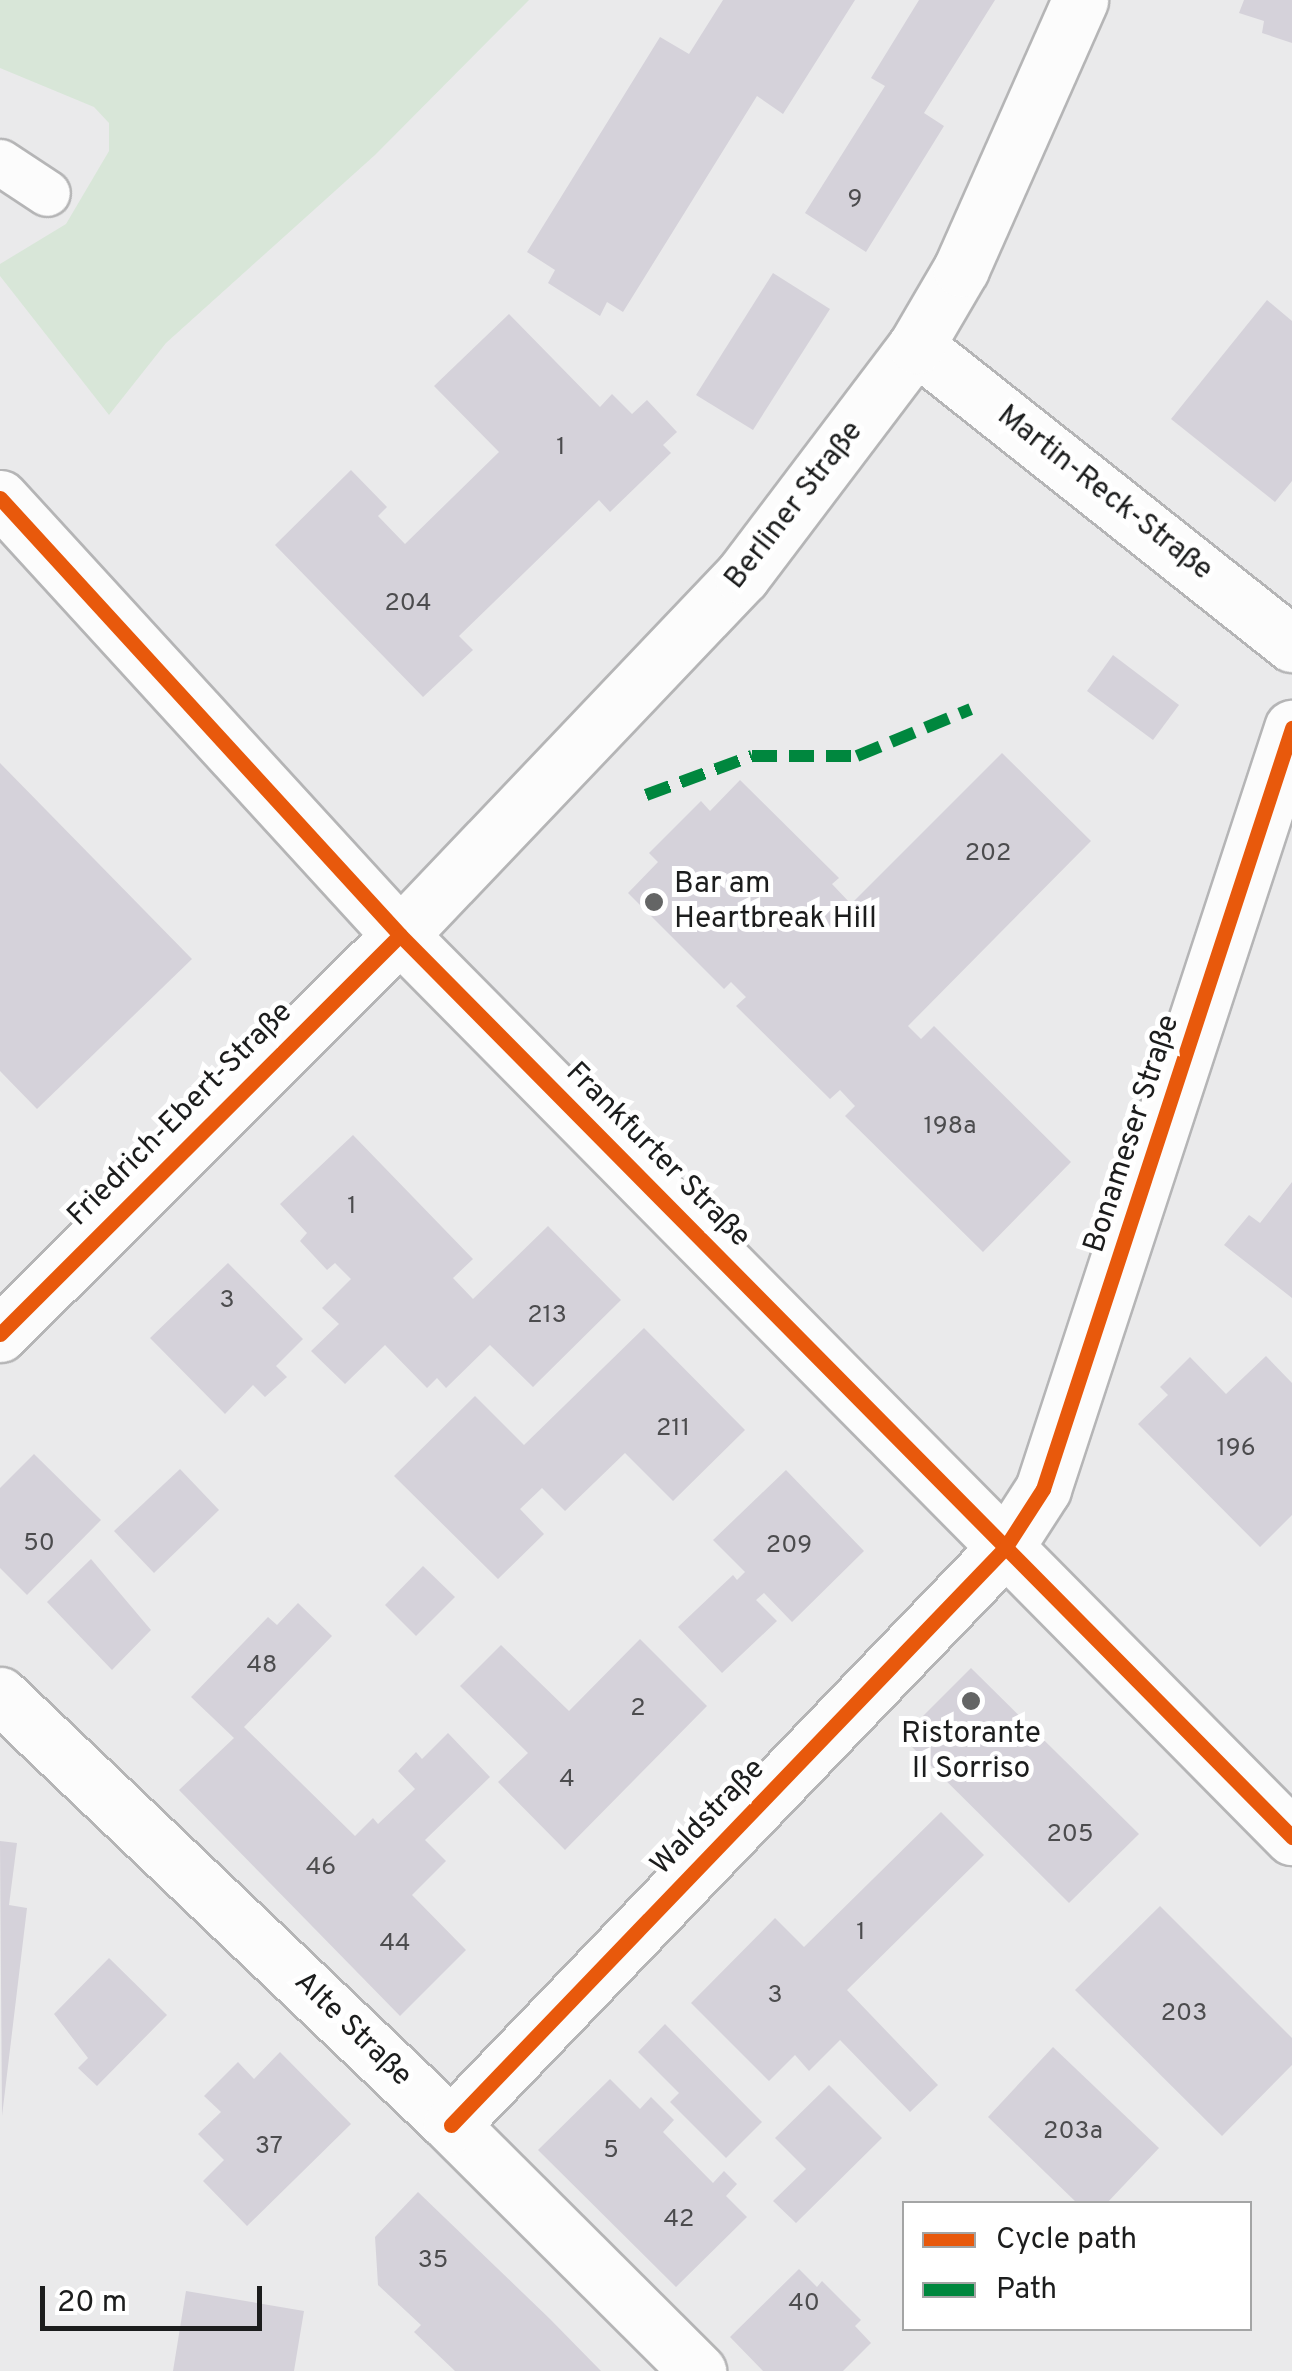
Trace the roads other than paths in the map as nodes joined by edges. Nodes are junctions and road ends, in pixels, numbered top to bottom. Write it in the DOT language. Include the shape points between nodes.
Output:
graph roads {
  1 [pos="1080,0"];
  2 [pos="0,162"];
  3 [pos="46,193"];
  4 [pos="916,346"];
  5 [pos="0,498"];
  6 [pos="1292,644"];
  7 [pos="1292,728"];
  8 [pos="400,934"];
  9 [pos="0,1334"];
  10 [pos="1005,1548"];
  11 [pos="0,1695"];
  12 [pos="1292,1837"];
  13 [pos="452,2125"];
  14 [pos="698,2371"];
  1 -- 4 [label="street, Berliner Straße" via="1014,158"];
  2 -- 3 [label="lane"];
  4 -- 6 [label="street, Martin-Reck-Straße"];
  4 -- 8 [label="street, Berliner Straße" via="707,617"];
  5 -- 8 [label="street, Frankfurter Straße"];
  7 -- 10 [label="street, Bonameser Straße" via="1061,1449"];
  8 -- 9 [label="street, Friedrich-Ebert-Straße"];
  8 -- 10 [label="street, Frankfurter Straße"];
  10 -- 12 [label="street, Frankfurter Straße"];
  10 -- 13 [label="street, Waldstraße"];
  11 -- 13 [label="street, Alte Straße"];
  13 -- 14 [label="street, Alte Straße"];
}
